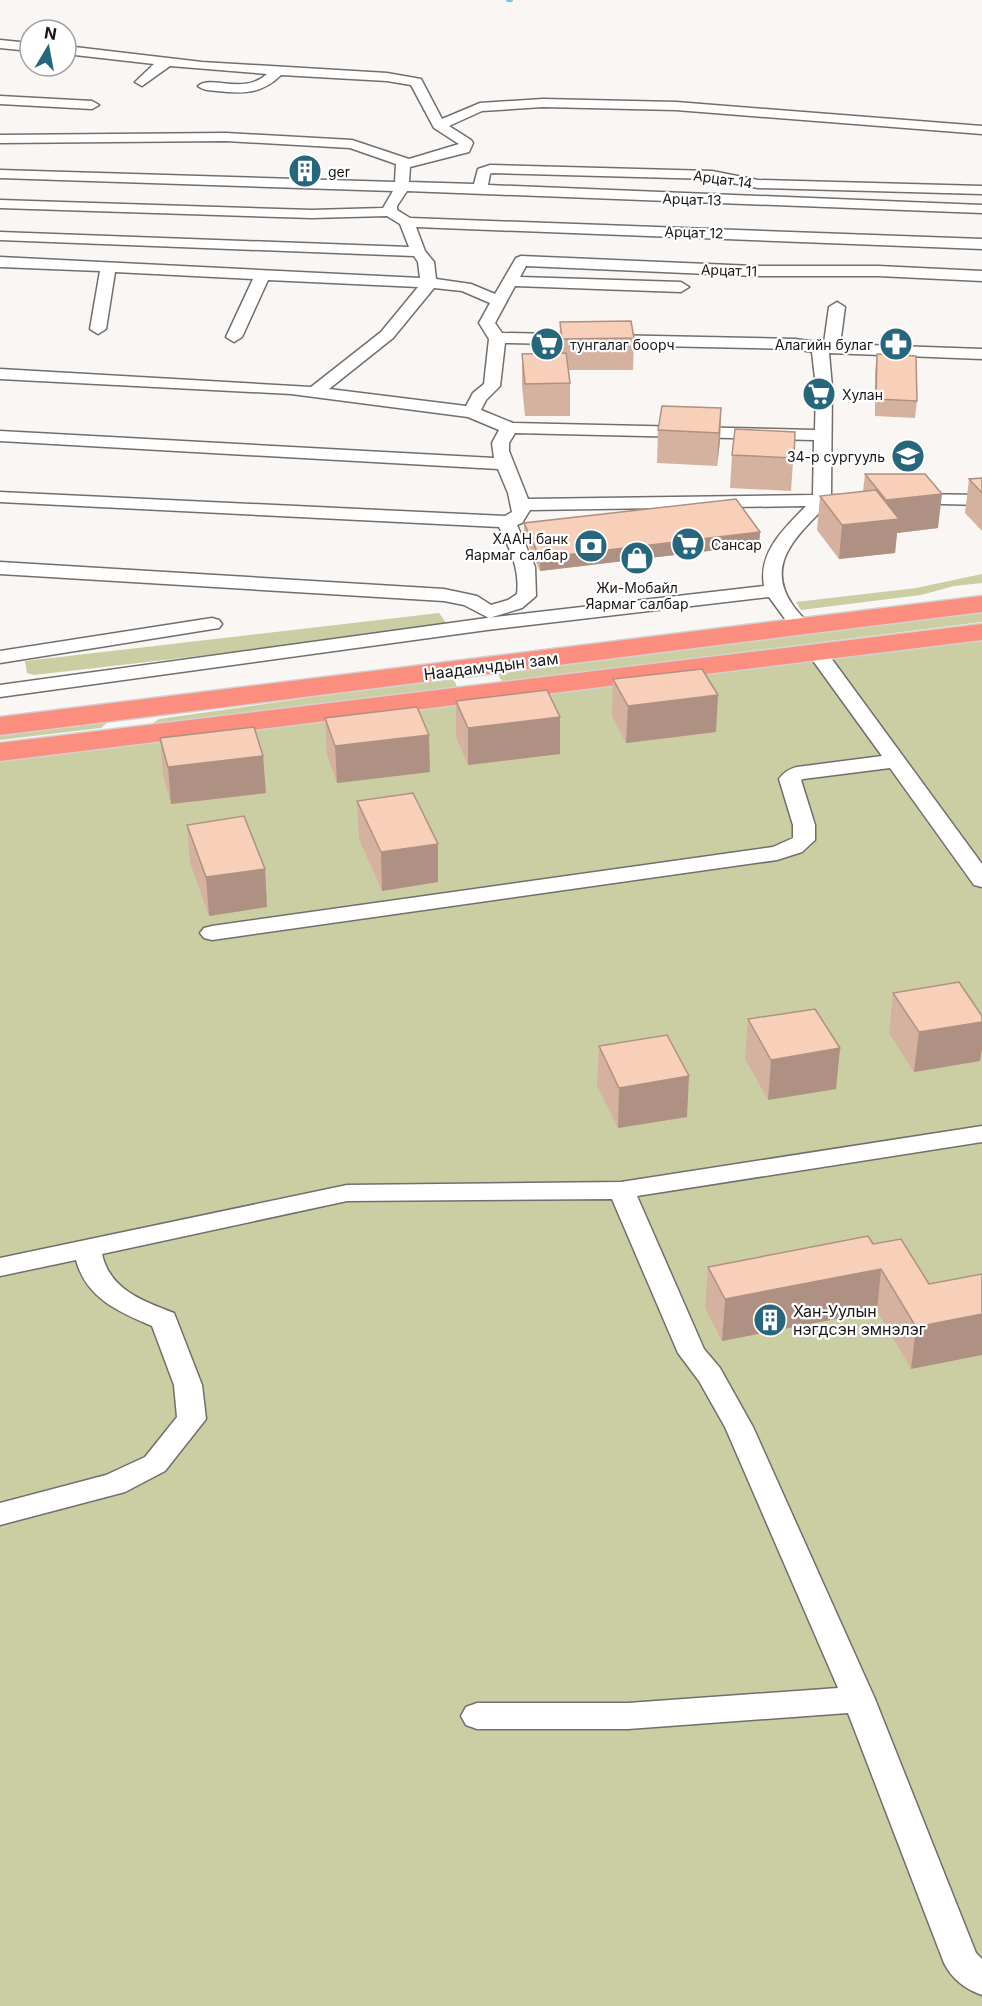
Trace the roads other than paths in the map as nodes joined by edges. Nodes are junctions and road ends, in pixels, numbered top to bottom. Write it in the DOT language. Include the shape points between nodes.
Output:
graph roads {
  1 [pos="0,44"];
  2 [pos="18,46"];
  3 [pos="78,51"];
  4 [pos="168,62"];
  5 [pos="277,71"];
  6 [pos="142,82"];
  7 [pos="205,86"];
  8 [pos="0,100"];
  9 [pos="92,105"];
  10 [pos="439,125"];
  11 [pos="982,130"];
  12 [pos="0,139"];
  13 [pos="406,163"];
  14 [pos="0,174"];
  15 [pos="402,188"];
  16 [pos="480,189"];
  17 [pos="982,190"];
  18 [pos="0,204"];
  19 [pos="982,209"];
  20 [pos="390,212"];
  21 [pos="407,222"];
  22 [pos="0,236"];
  23 [pos="982,244"];
  24 [pos="418,252"];
  25 [pos="0,262"];
  26 [pos="108,267"];
  27 [pos="262,274"];
  28 [pos="982,276"];
  29 [pos="510,281"];
  30 [pos="430,283"];
  31 [pos="681,287"];
  32 [pos="499,301"];
  33 [pos="837,307"];
  34 [pos="98,329"];
  35 [pos="234,337"];
  36 [pos="497,338"];
  37 [pos="826,347"];
  38 [pos="982,354"];
  39 [pos="0,374"];
  40 [pos="315,392"];
  41 [pos="471,412"];
  42 [pos="510,428"];
  43 [pos="823,435"];
  44 [pos="0,436"];
  45 [pos="505,464"];
  46 [pos="0,497"];
  47 [pos="895,499"];
  48 [pos="822,500"];
  49 [pos="874,500"];
  50 [pos="982,500"];
  51 [pos="519,506"];
  52 [pos="506,522"];
  53 [pos="0,568"];
  54 [pos="773,591"];
  55 [pos="982,604"];
  56 [pos="488,618"];
  57 [pos="212,624"];
  58 [pos="800,626"];
  59 [pos="982,632"];
  60 [pos="816,651"];
  61 [pos="0,657"];
  62 [pos="0,691"];
  63 [pos="136,722"];
  64 [pos="0,726"];
  65 [pos="0,752"];
  66 [pos="896,761"];
  67 [pos="982,879"];
  68 [pos="212,933"];
  69 [pos="982,1134"];
  70 [pos="621,1190"];
  71 [pos="87,1248"];
  72 [pos="0,1267"];
  73 [pos="0,1514"];
  74 [pos="859,1699"];
  75 [pos="477,1716"];
  76 [pos="982,1980"];
  1 -- 2 [label="street"];
  3 -- 4 [label="street"];
  4 -- 5 [label="street"];
  4 -- 6 [label="street"];
  5 -- 7 [label="street" via="256,89"];
  5 -- 10 [label="street" via="416,82"];
  8 -- 9 [label="street"];
  10 -- 11 [label="street" via="480,107 543,102 676,106"];
  10 -- 13 [label="street" via="466,143 464,148"];
  12 -- 13 [label="street" via="226,137 352,144"];
  13 -- 15 [label="street"];
  14 -- 15 [label="street, Арцат 13"];
  15 -- 16 [label="street, Арцат 13"];
  15 -- 20 [label="street"];
  16 -- 17 [label="street, Арцат 14" via="483,172 495,169 712,175 758,184"];
  16 -- 19 [label="street, Арцат 13"];
  18 -- 20 [label="street" via="312,214"];
  20 -- 21 [label="street"];
  21 -- 23 [label="street, Арцат 12"];
  21 -- 24 [label="street"];
  22 -- 24 [label="street"];
  24 -- 30 [label="street" via="426,262"];
  25 -- 26 [label="street"];
  26 -- 27 [label="street"];
  26 -- 34 [label="street"];
  27 -- 30 [label="street"];
  27 -- 35 [label="street"];
  28 -- 29 [label="street, Арцат 11" via="521,261"];
  29 -- 31 [label="street"];
  29 -- 32 [label="street, Арцат 11"];
  30 -- 32 [label="street" via="465,287"];
  30 -- 40 [label="street" via="387,335"];
  32 -- 36 [label="street, Арцат 11" via="487,323"];
  33 -- 37 [label="street"];
  36 -- 37 [label="street"];
  36 -- 41 [label="street" via="492,386 479,397"];
  37 -- 38 [label="street"];
  37 -- 43 [label="street"];
  39 -- 40 [label="street"];
  40 -- 41 [label="street"];
  41 -- 42 [label="street"];
  42 -- 43 [label="street"];
  42 -- 45 [label="street" via="501,440"];
  43 -- 48 [label="street"];
  44 -- 45 [label="street"];
  45 -- 51 [label="street"];
  46 -- 52 [label="street"];
  47 -- 50 [label="street"];
  48 -- 49 [label="street"];
  48 -- 51 [label="street"];
  48 -- 54 [label="street" via="792,530 770,563"];
  51 -- 52 [label="street" via="521,512 516,519"];
  52 -- 56 [label="street" via="530,580 526,596"];
  53 -- 56 [label="street" via="444,595 470,600"];
  54 -- 56 [label="street"];
  54 -- 58 [label="street"];
  55 -- 58 [label="highway, Наадамчдын зам"];
  56 -- 62 [label="street"];
  57 -- 61 [label="street"];
  58 -- 63 [label="highway, Наадамчдын зам"];
  59 -- 60 [label="highway, Наадамчдын зам"];
  60 -- 63 [label="highway, Наадамчдын зам"];
  60 -- 66 [label="street"];
  63 -- 64 [label="highway, Наадамчдын зам"];
  63 -- 65 [label="highway, Наадамчдын зам"];
  66 -- 67 [label="street"];
  66 -- 68 [label="street" via="797,773 790,779 804,825 804,840 777,853"];
  69 -- 70 [label="street"];
  70 -- 71 [label="street" via="347,1193"];
  70 -- 74 [label="street" via="692,1353 710,1375 739,1426"];
  71 -- 72 [label="street"];
  71 -- 73 [label="street" via="94,1273 108,1291 126,1305 164,1320 188,1386 192,1419 155,1464 115,1484"];
  74 -- 75 [label="street" via="628,1716"];
  74 -- 76 [label="street" via="962,1963"];
}
